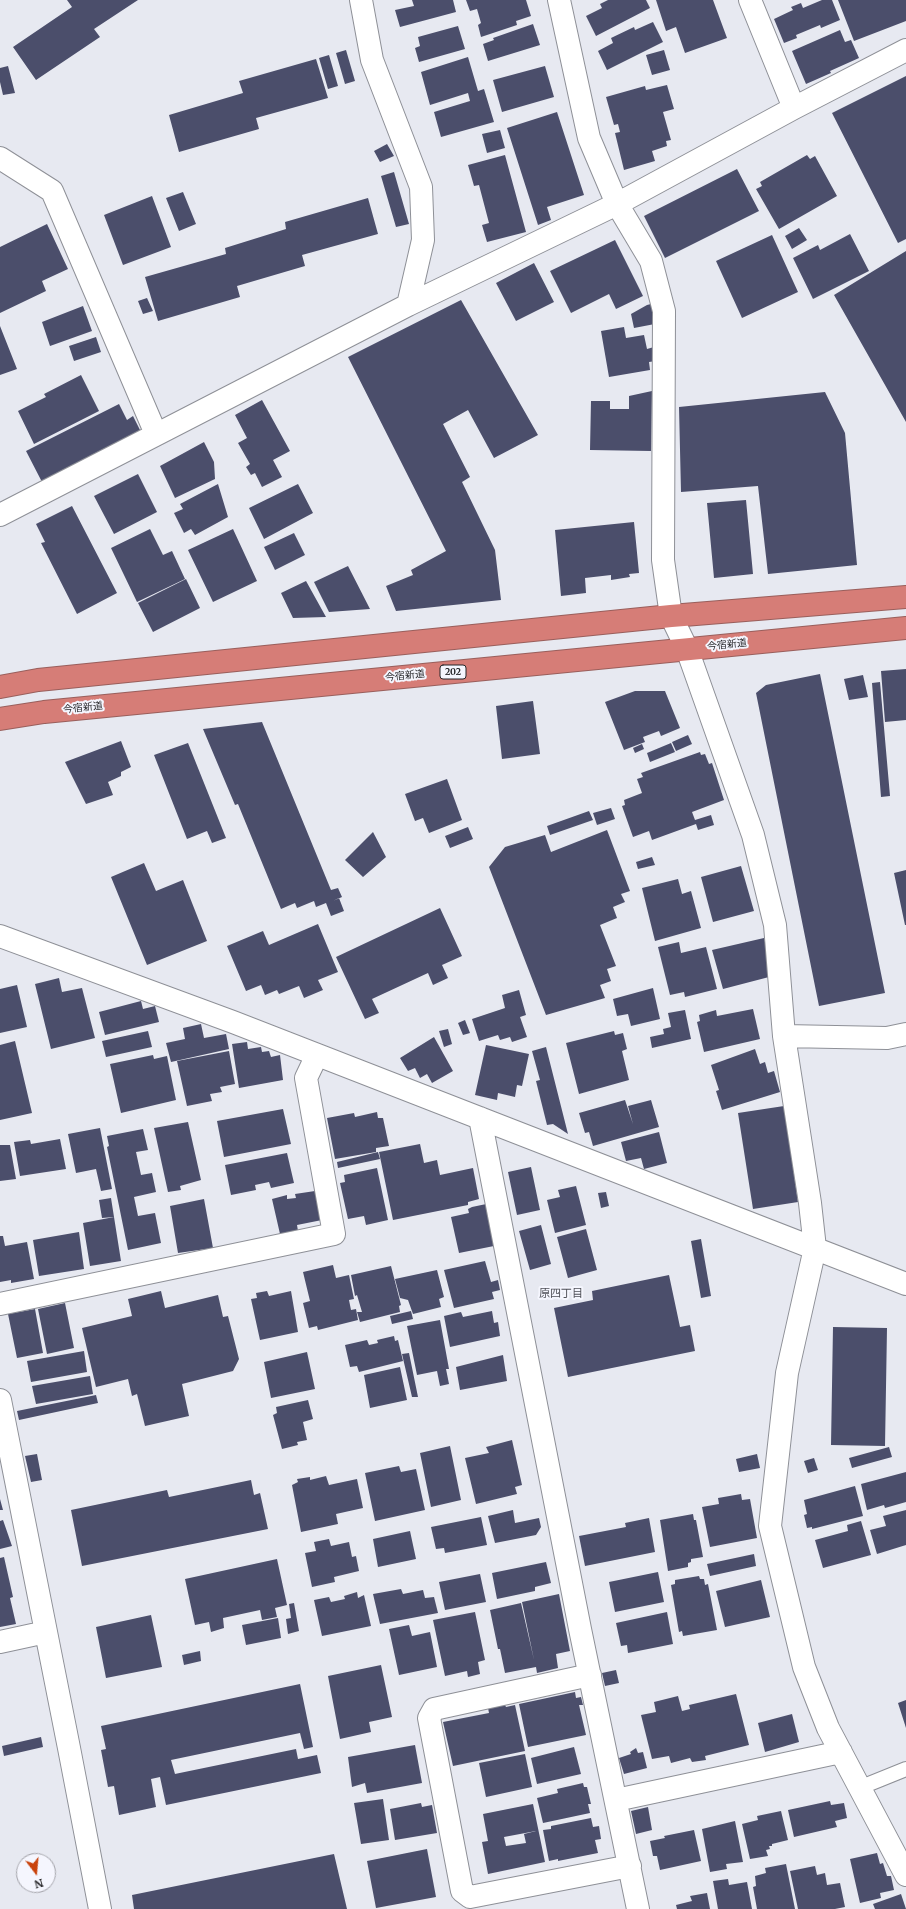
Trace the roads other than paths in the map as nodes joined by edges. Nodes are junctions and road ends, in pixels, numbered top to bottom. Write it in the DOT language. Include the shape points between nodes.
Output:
graph roads {
  1 [pos="361,0"];
  2 [pos="559,0"];
  3 [pos="750,0"];
  4 [pos="906,50"];
  5 [pos="794,108"];
  6 [pos="0,158"];
  7 [pos="617,204"];
  8 [pos="408,305"];
  9 [pos="156,434"];
  10 [pos="0,515"];
  11 [pos="906,597"];
  12 [pos="671,616"];
  13 [pos="906,628"];
  14 [pos="687,649"];
  15 [pos="0,687"];
  16 [pos="0,719"];
  17 [pos="0,936"];
  18 [pos="906,1034"];
  19 [pos="784,1036"];
  20 [pos="318,1054"];
  21 [pos="480,1118"];
  22 [pos="815,1248"];
  23 [pos="906,1284"];
  24 [pos="0,1304"];
  25 [pos="0,1400"];
  26 [pos="7,1470"];
  27 [pos="46,1632"];
  28 [pos="0,1642"];
  29 [pos="590,1676"];
  30 [pos="840,1752"];
  31 [pos="906,1769"];
  32 [pos="859,1788"];
  33 [pos="616,1800"];
  34 [pos="630,1866"];
  35 [pos="906,1875"];
  36 [pos="100,1909"];
  37 [pos="638,1909"];
  1 -- 8 [label="street" via="372,60 421,187 423,240"];
  2 -- 7 [label="street" via="589,138"];
  3 -- 5 [label="street"];
  4 -- 5 [label="street"];
  5 -- 7 [label="street"];
  6 -- 9 [label="street" via="52,191"];
  7 -- 8 [label="street"];
  7 -- 12 [label="street" via="652,261 664,311 663,560"];
  8 -- 9 [label="street"];
  9 -- 10 [label="street"];
  11 -- 12 [label="highway"];
  12 -- 14 [label="street"];
  12 -- 15 [label="highway" via="38,680"];
  13 -- 14 [label="highway, 今宿新道 / 202"];
  14 -- 16 [label="highway, 今宿新道 / 202" via="44,712"];
  14 -- 19 [label="street" via="755,842 775,925"];
  17 -- 20 [label="street"];
  18 -- 19 [label="street" via="887,1038"];
  19 -- 22 [label="street"];
  20 -- 21 [label="street"];
  20 -- 24 [label="street" via="306,1078 334,1234"];
  21 -- 22 [label="street"];
  21 -- 29 [label="street"];
  22 -- 23 [label="street"];
  22 -- 30 [label="street" via="788,1373 770,1526 804,1667"];
  25 -- 26 [label="street"];
  26 -- 27 [label="street"];
  27 -- 28 [label="street"];
  27 -- 36 [label="street"];
  29 -- 33 [label="street"];
  29 -- 34 [label="street" via="434,1709 429,1718 462,1890 470,1897"];
  30 -- 32 [label="street"];
  30 -- 33 [label="street"];
  31 -- 32 [label="lane"];
  32 -- 35 [label="street"];
  33 -- 34 [label="street"];
  34 -- 37 [label="street"];
}
